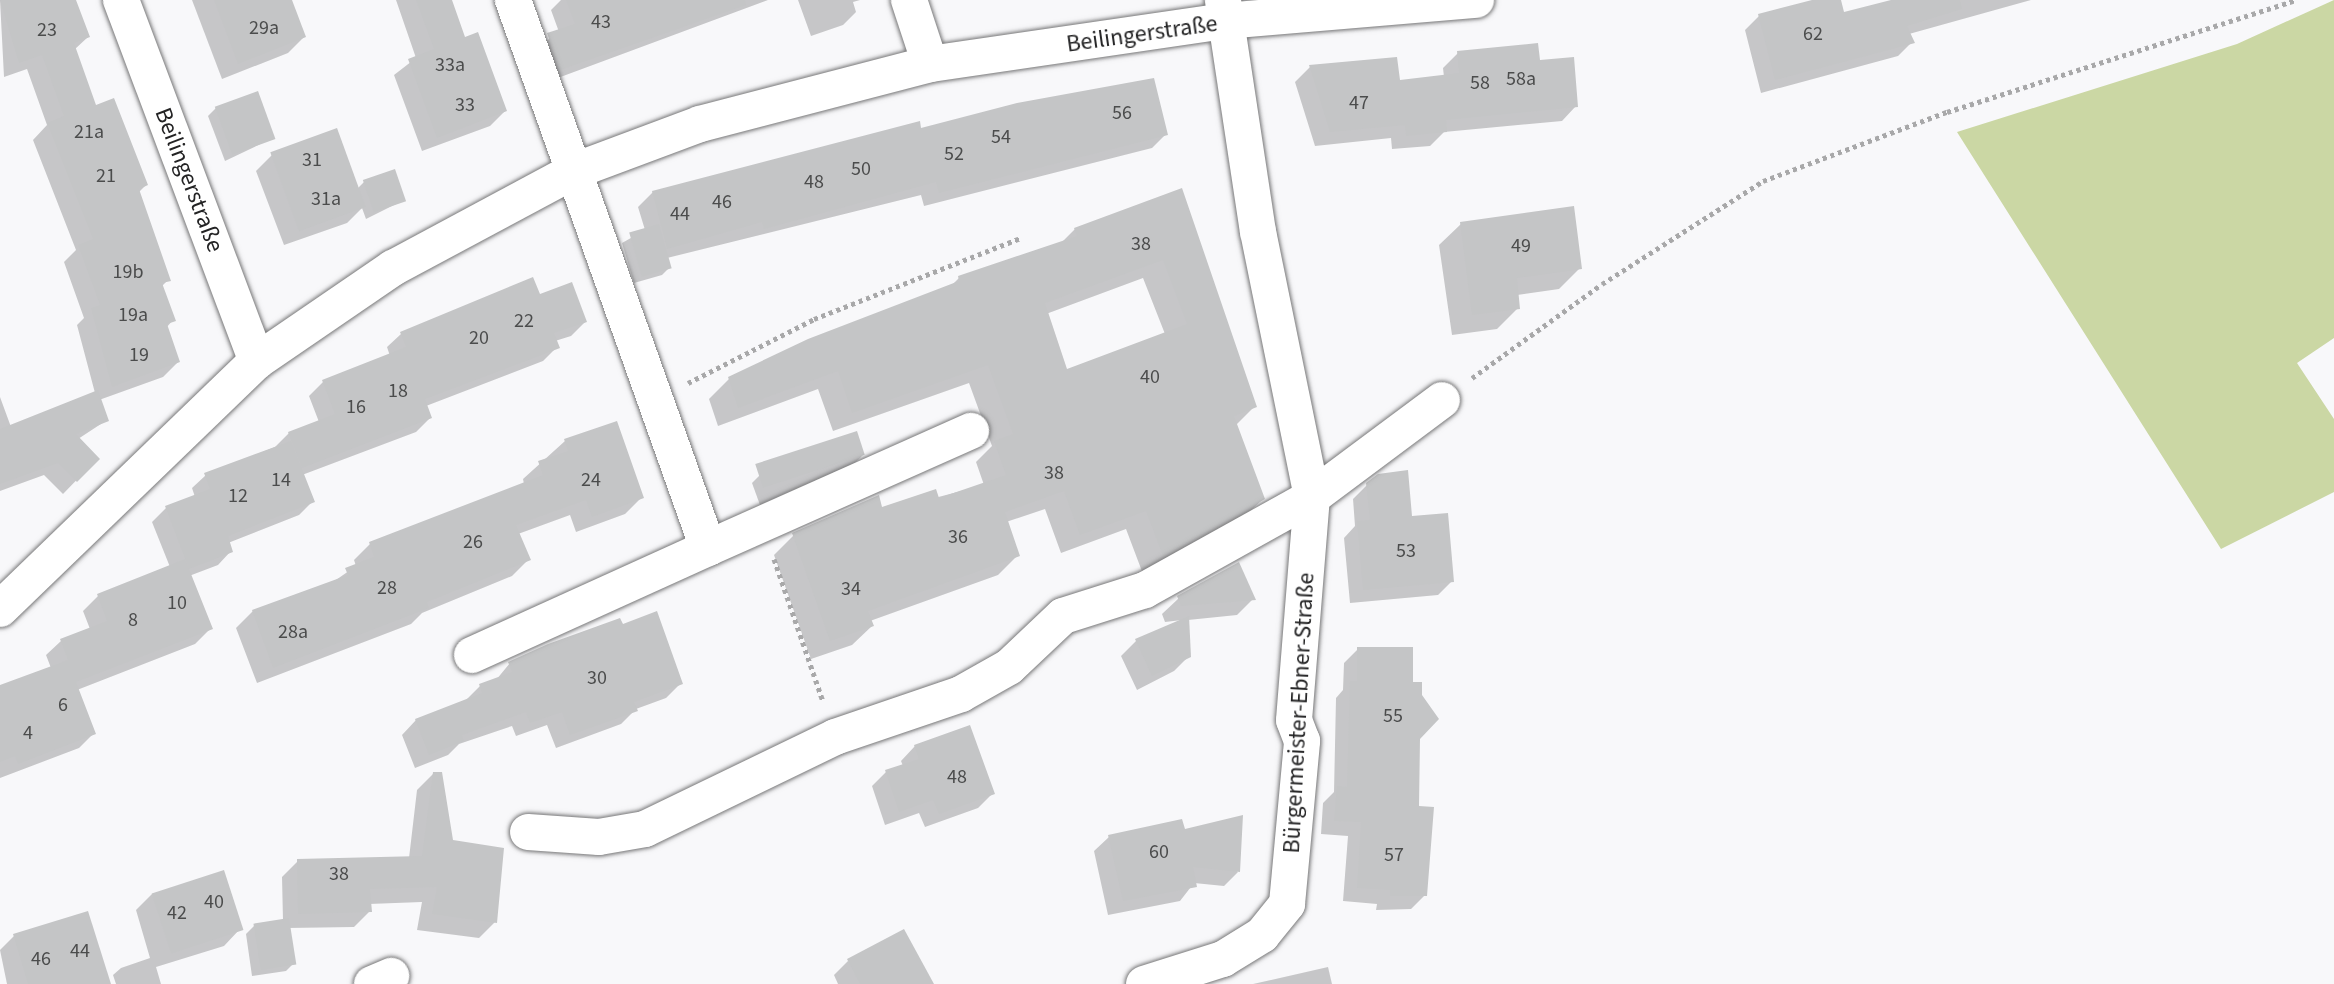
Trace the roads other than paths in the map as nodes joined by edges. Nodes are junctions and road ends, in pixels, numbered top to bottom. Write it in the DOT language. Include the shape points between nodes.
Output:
graph roads {
  1 [pos="121,0"];
  2 [pos="513,0"];
  3 [pos="909,0"];
  4 [pos="1458,1"];
  5 [pos="1224,11"];
  6 [pos="930,64"];
  7 [pos="574,171"];
  8 [pos="257,361"];
  9 [pos="1442,400"];
  10 [pos="971,431"];
  11 [pos="1312,497"];
  12 [pos="708,548"];
  13 [pos="0,609"];
  14 [pos="472,655"];
  15 [pos="528,832"];
  16 [pos="1144,984"];
  1 -- 8 [label="street, Beilingerstraße"];
  2 -- 7 [label="street"];
  3 -- 6 [label="street"];
  4 -- 5 [label="street, Beilingerstraße"];
  5 -- 6 [label="street, Beilingerstraße"];
  5 -- 11 [label="street, Bürgermeister-Ebner-Straße" via="1258,232"];
  6 -- 7 [label="street, Beilingerstraße" via="700,124"];
  7 -- 8 [label="street, Beilingerstraße" via="393,268"];
  7 -- 12 [label="street"];
  8 -- 13 [label="street, Beilingerstraße"];
  9 -- 11 [label="street"];
  10 -- 12 [label="street"];
  11 -- 15 [label="street" via="1145,590 1063,616 1009,667 961,694 835,737 645,829 599,837"];
  11 -- 16 [label="street, Bürgermeister-Ebner-Straße" via="1294,720 1302,741 1287,904 1262,935 1223,959"];
  12 -- 14 [label="street"];
}
